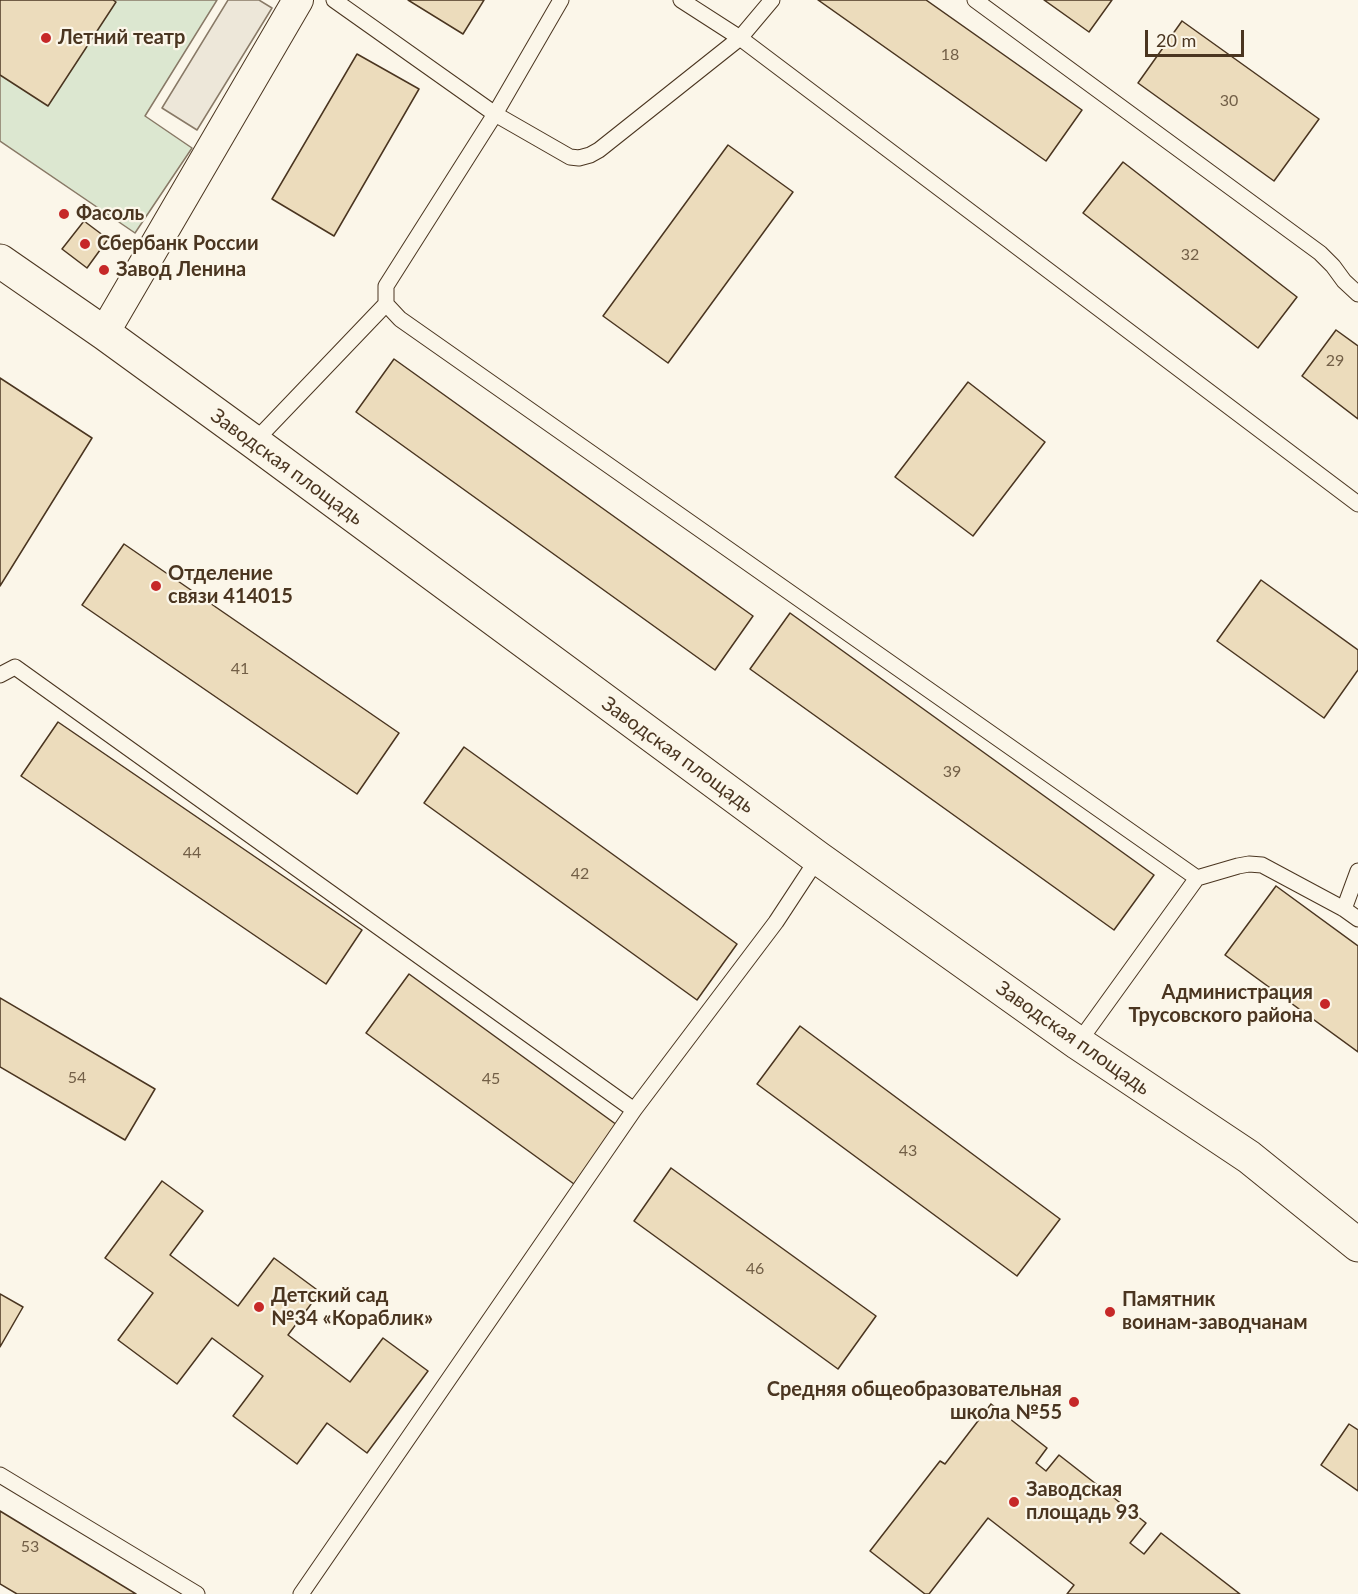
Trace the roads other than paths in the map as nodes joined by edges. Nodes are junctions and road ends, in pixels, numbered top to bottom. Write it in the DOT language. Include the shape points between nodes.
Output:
graph roads {
  1 [pos="298,0"];
  2 [pos="334,0"];
  3 [pos="561,0"];
  4 [pos="681,0"];
  5 [pos="772,0"];
  6 [pos="975,0"];
  7 [pos="740,38"];
  8 [pos="495,114"];
  9 [pos="0,261"];
  10 [pos="1358,294"];
  11 [pos="386,304"];
  12 [pos="104,333"];
  13 [pos="254,442"];
  14 [pos="1358,504"];
  15 [pos="0,675"];
  16 [pos="818,858"];
  17 [pos="1358,871"];
  18 [pos="1197,878"];
  19 [pos="1344,909"];
  20 [pos="1358,919"];
  21 [pos="1078,1043"];
  22 [pos="634,1110"];
  23 [pos="1358,1245"];
  24 [pos="0,1475"];
  25 [pos="197,1594"];
  26 [pos="301,1594"];
  1 -- 12 [label="street"];
  2 -- 8 [label="lane"];
  3 -- 8 [label="lane"];
  4 -- 7 [label="lane"];
  5 -- 7 [label="lane"];
  6 -- 10 [label="lane" via="1320,253"];
  7 -- 8 [label="lane" via="590,155 570,157"];
  7 -- 14 [label="lane"];
  8 -- 11 [label="lane" via="387,286"];
  9 -- 12 [label="main road, Заводская площадь"];
  11 -- 13 [label="lane"];
  11 -- 18 [label="lane" via="400,319"];
  12 -- 13 [label="main road, Заводская площадь"];
  13 -- 16 [label="main road, Заводская площадь"];
  15 -- 22 [label="lane" via="15,667"];
  16 -- 21 [label="main road, Заводская площадь"];
  16 -- 22 [label="lane" via="776,922"];
  17 -- 19 [label="lane"];
  18 -- 19 [label="lane" via="1238,866 1262,866"];
  18 -- 21 [label="lane"];
  19 -- 20 [label="lane"];
  21 -- 23 [label="main road, Заводская площадь" via="1249,1157"];
  22 -- 26 [label="lane"];
  24 -- 25 [label="lane"];
}
